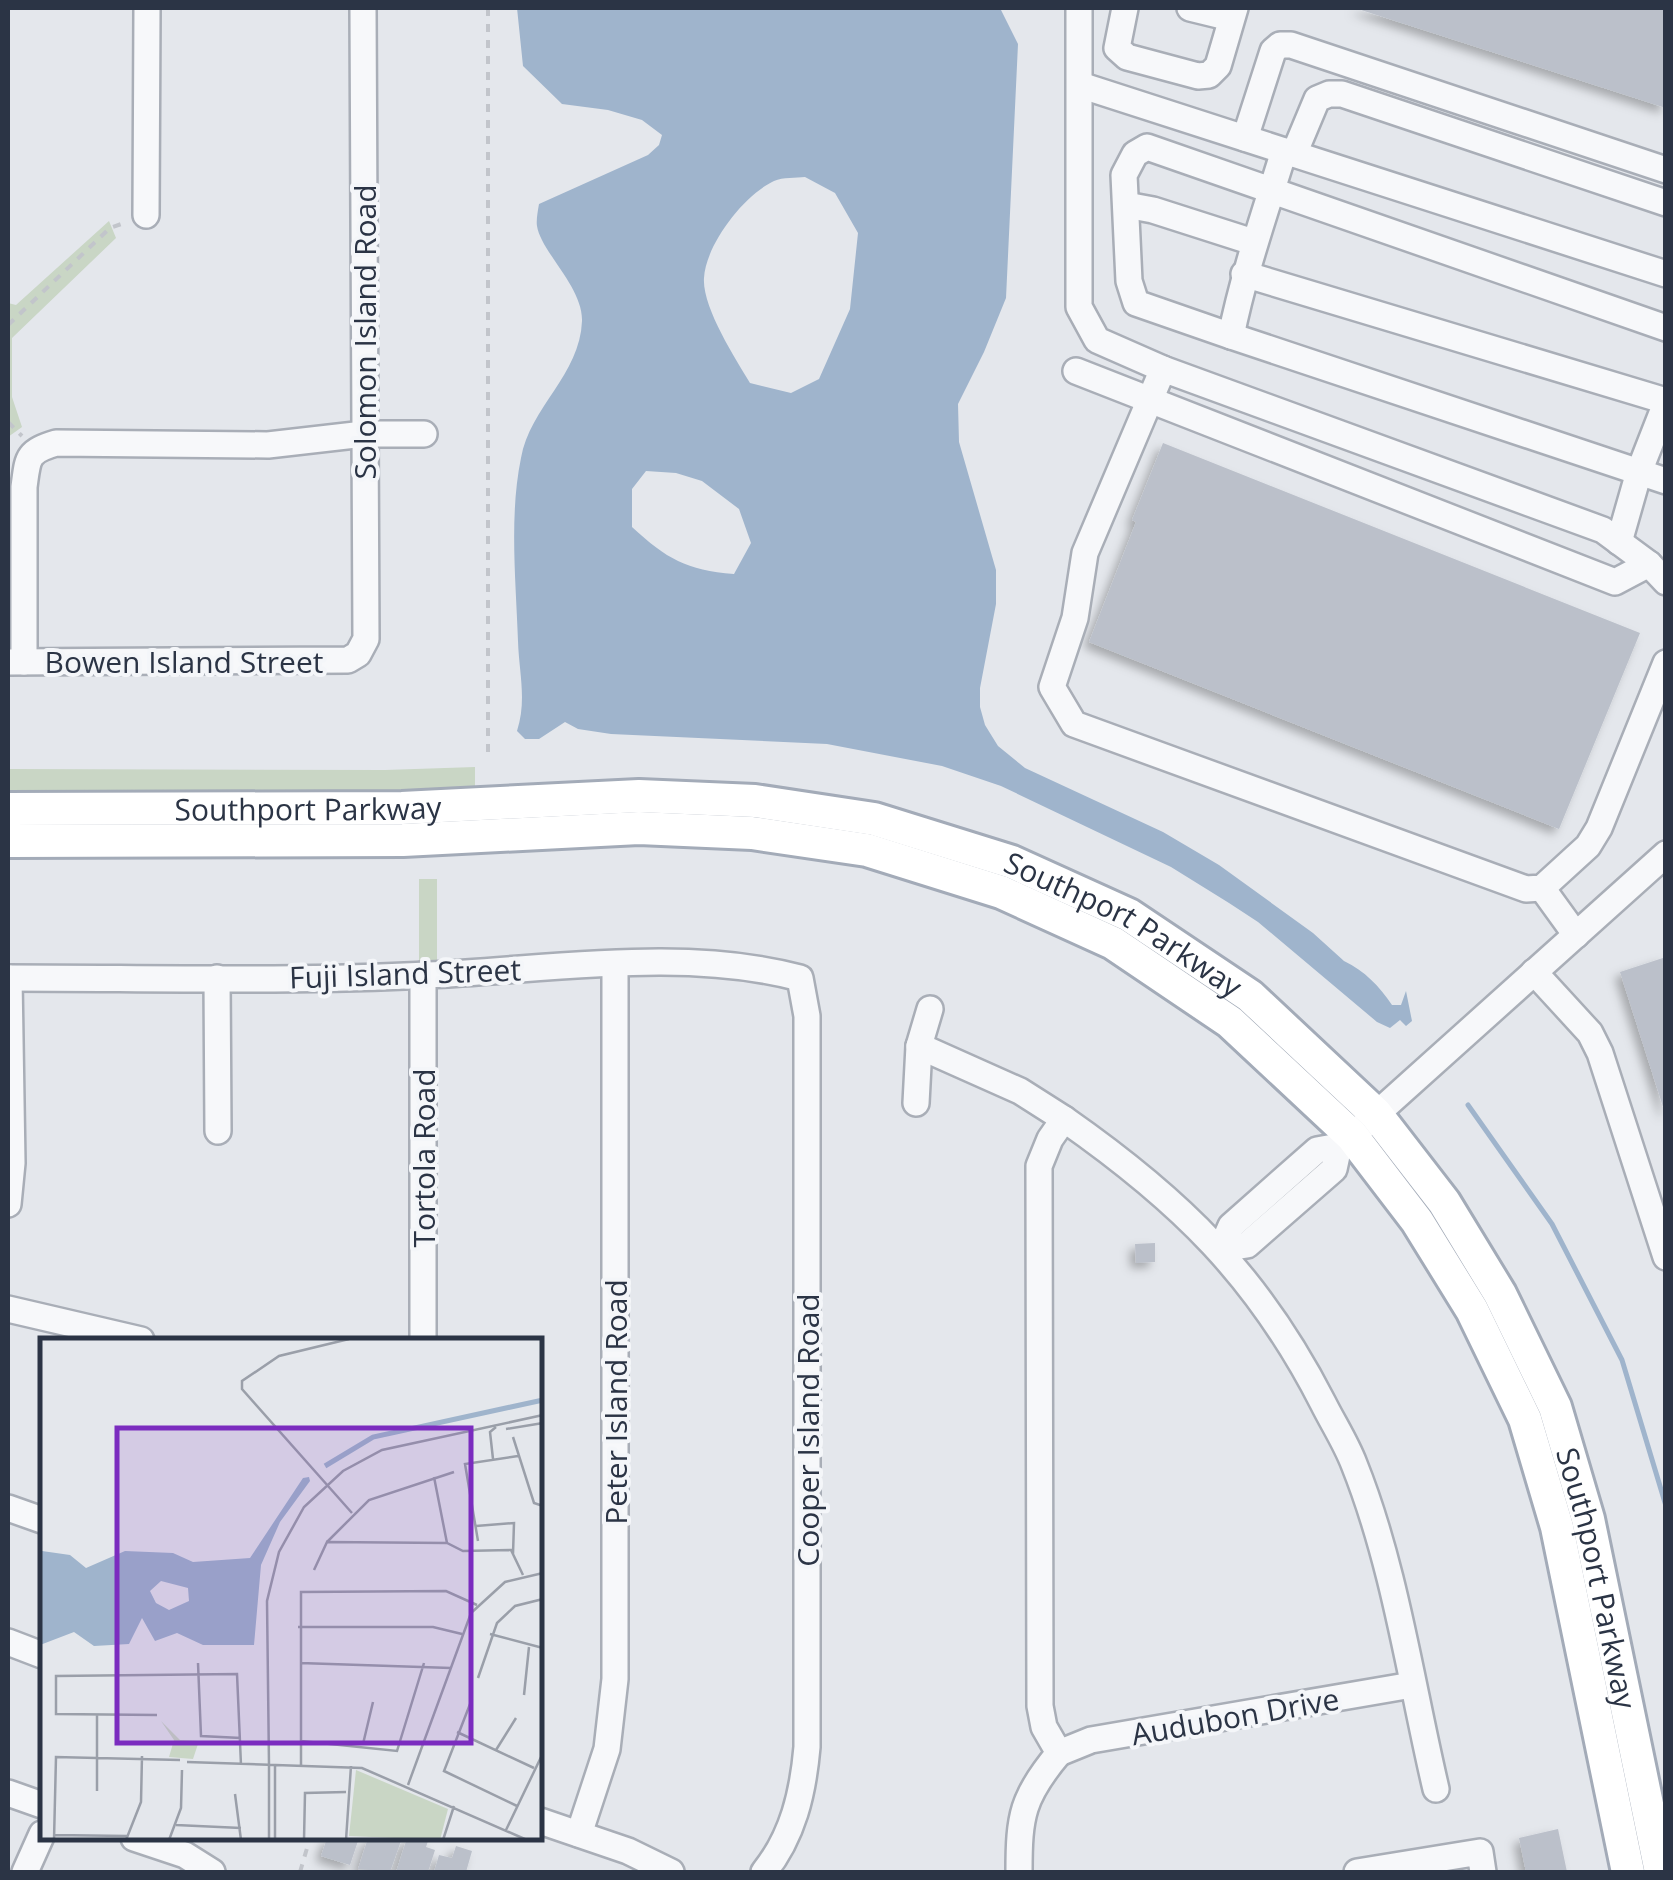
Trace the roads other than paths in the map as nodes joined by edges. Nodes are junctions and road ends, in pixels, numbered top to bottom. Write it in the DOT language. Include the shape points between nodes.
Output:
graph roads {
  1 [pos="147,8"];
  2 [pos="363,8"];
  3 [pos="1080,8"];
  4 [pos="1125,8"];
  5 [pos="1190,8"];
  6 [pos="1233,13"];
  7 [pos="1080,85"];
  8 [pos="1245,138"];
  9 [pos="1289,152"];
  10 [pos="1666,170"];
  11 [pos="1272,192"];
  12 [pos="1666,203"];
  13 [pos="1126,204"];
  14 [pos="146,215"];
  15 [pos="1254,242"];
  16 [pos="1244,274"];
  17 [pos="1666,274"];
  18 [pos="1666,328"];
  19 [pos="1231,336"];
  20 [pos="1163,369"];
  21 [pos="1076,370"];
  22 [pos="1148,399"];
  23 [pos="1666,402"];
  24 [pos="364,434"];
  25 [pos="424,434"];
  26 [pos="1639,472"];
  27 [pos="1666,482"];
  28 [pos="1619,542"];
  29 [pos="1657,573"];
  30 [pos="358,654"];
  31 [pos="16,662"];
  32 [pos="1666,663"];
  33 [pos="8,808"];
  34 [pos="8,841"];
  35 [pos="1666,854"];
  36 [pos="1542,888"];
  37 [pos="1576,934"];
  38 [pos="615,965"];
  39 [pos="1534,972"];
  40 [pos="423,976"];
  41 [pos="8,978"];
  42 [pos="217,978"];
  43 [pos="800,978"];
  44 [pos="930,1009"];
  45 [pos="919,1046"];
  46 [pos="916,1103"];
  47 [pos="1064,1119"];
  48 [pos="218,1132"];
  49 [pos="1356,1132"];
  50 [pos="8,1204"];
  51 [pos="1222,1249"];
  52 [pos="1666,1257"];
  53 [pos="8,1309"];
  54 [pos="132,1338"];
  55 [pos="422,1338"];
  56 [pos="8,1508"];
  57 [pos="40,1519"];
  58 [pos="8,1642"];
  59 [pos="40,1653"];
  60 [pos="1412,1685"];
  61 [pos="1059,1753"];
  62 [pos="1436,1790"];
  63 [pos="8,1793"];
  64 [pos="40,1804"];
  65 [pos="542,1823"];
  66 [pos="579,1834"];
  67 [pos="40,1838"];
  68 [pos="140,1840"];
  69 [pos="25,1872"];
  70 [pos="212,1872"];
  71 [pos="671,1872"];
  72 [pos="764,1872"];
  73 [pos="1019,1872"];
  74 [pos="1357,1872"];
  75 [pos="1483,1872"];
  76 [pos="1628,1872"];
  77 [pos="1661,1872"];
  1 -- 14 [label="street"];
  2 -- 24 [label="street, Solomon Island Road"];
  3 -- 7 [label="street"];
  4 -- 6 [label="street" via="1117,48 1127,57 1198,76 1218,66"];
  5 -- 6 [label="street"];
  7 -- 8 [label="street"];
  7 -- 20 [label="street" via="1079,307 1097,340"];
  8 -- 9 [label="street"];
  8 -- 10 [label="street" via="1273,51 1291,45"];
  9 -- 11 [label="street"];
  9 -- 12 [label="street" via="1317,99 1342,94"];
  9 -- 17 [label="street"];
  11 -- 13 [label="street" via="1147,147 1124,174"];
  11 -- 15 [label="street"];
  11 -- 18 [label="street"];
  13 -- 15 [label="street"];
  13 -- 19 [label="street" via="1136,303"];
  15 -- 16 [label="street"];
  16 -- 19 [label="street"];
  16 -- 23 [label="street"];
  19 -- 26 [label="street"];
  20 -- 22 [label="street"];
  20 -- 28 [label="street" via="1603,530"];
  21 -- 22 [label="street"];
  22 -- 29 [label="street" via="1614,582"];
  22 -- 36 [label="street" via="1085,553 1075,618 1052,687 1074,724 1526,888"];
  23 -- 26 [label="street"];
  24 -- 25 [label="street"];
  24 -- 30 [label="street, Solomon Island Road" via="366,638"];
  24 -- 31 [label="street" via="268,445 56,443 36,449 24,487"];
  26 -- 27 [label="street"];
  26 -- 28 [label="street"];
  28 -- 29 [label="street"];
  30 -- 31 [label="street, Bowen Island Street" via="348,660"];
  32 -- 36 [label="street" via="1599,828"];
  33 -- 49 [label="main road, Southport Parkway" via="402,808 639,796 755,801 874,819 1012,862 1129,915 1250,996"];
  34 -- 49 [label="main road, Southport Parkway" via="403,840 639,828 752,833 867,850 1001,892 1113,943 1230,1022"];
  35 -- 37 [label="street"];
  36 -- 37 [label="street"];
  37 -- 39 [label="street"];
  38 -- 40 [label="street, Fuji Island Street"];
  38 -- 43 [label="street, Fuji Island Street" via="707,964"];
  38 -- 66 [label="street, Peter Island Road" via="616,1679 606,1749"];
  39 -- 49 [label="street"];
  39 -- 52 [label="street" via="1600,1053"];
  40 -- 42 [label="street, Fuji Island Street"];
  40 -- 55 [label="street, Tortola Road"];
  41 -- 42 [label="street, Fuji Island Street"];
  41 -- 50 [label="street"];
  42 -- 48 [label="street"];
  43 -- 72 [label="street, Cooper Island Road" via="807,1016 807,1747 801,1797"];
  44 -- 45 [label="street"];
  45 -- 46 [label="street"];
  45 -- 47 [label="street" via="1020,1090"];
  47 -- 51 [label="street" via="1131,1167"];
  47 -- 61 [label="street" via="1039,1166 1040,1706"];
  49 -- 51 [label="street" via="1334,1169 1248,1245"];
  49 -- 76 [label="main road, Southport Parkway" via="1472,1310 1526,1419 1557,1527"];
  49 -- 77 [label="main road, Southport Parkway" via="1444,1202 1500,1294 1555,1407 1588,1519"];
  51 -- 60 [label="street" via="1289,1339 1354,1464 1395,1598"];
  53 -- 54 [label="street"];
  56 -- 57 [label="street"];
  58 -- 59 [label="street"];
  60 -- 61 [label="street, Audubon Drive" via="1091,1740"];
  60 -- 62 [label="street"];
  61 -- 73 [label="street" via="1026,1801"];
  63 -- 64 [label="street"];
  65 -- 66 [label="street"];
  66 -- 71 [label="street"];
  67 -- 69 [label="street"];
  68 -- 70 [label="street"];
  74 -- 75 [label="street" via="1480,1852"];
}
